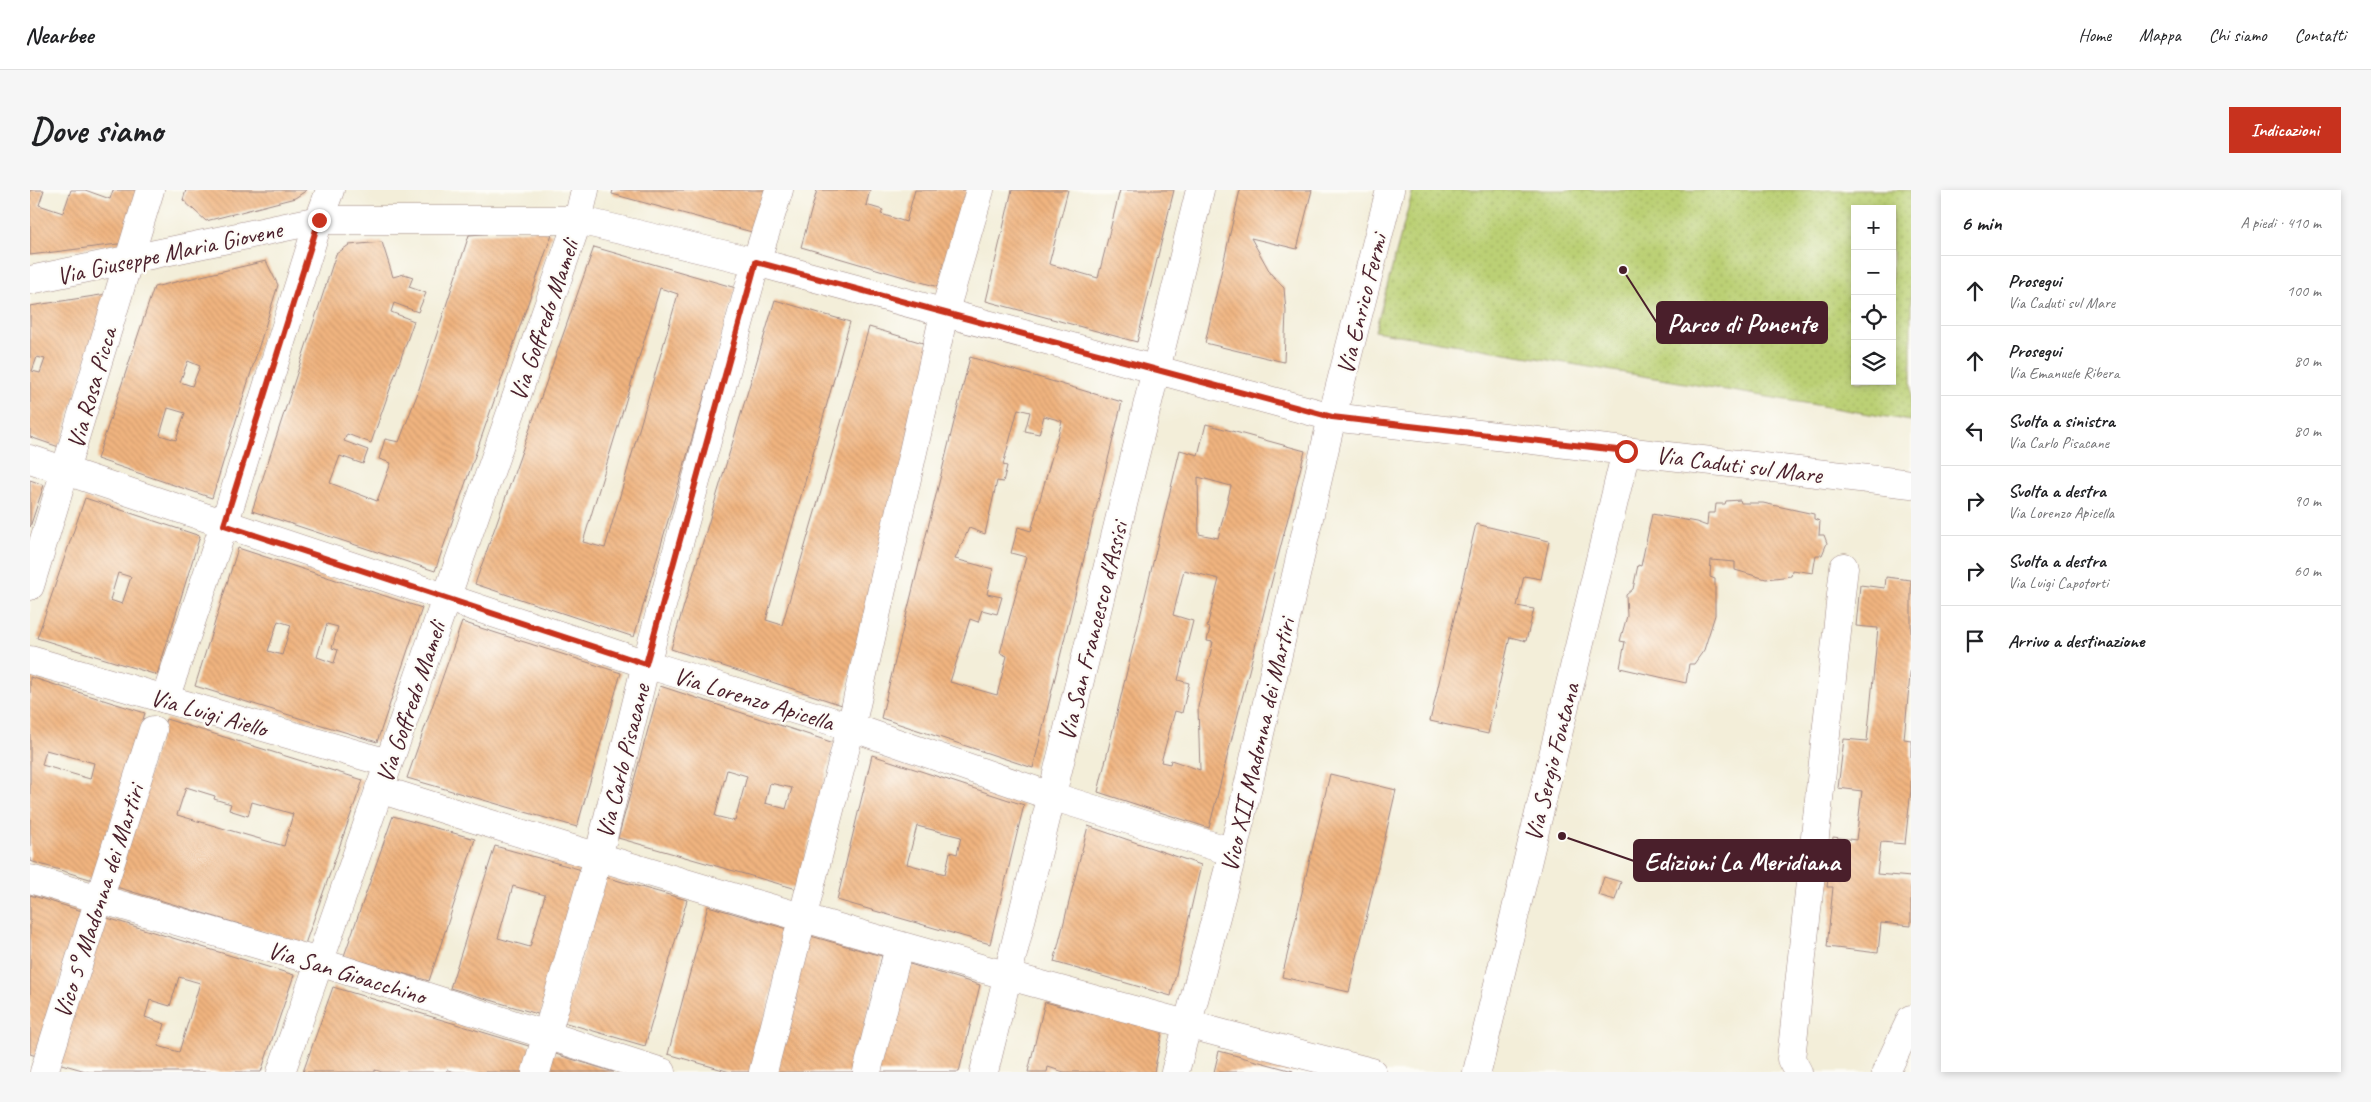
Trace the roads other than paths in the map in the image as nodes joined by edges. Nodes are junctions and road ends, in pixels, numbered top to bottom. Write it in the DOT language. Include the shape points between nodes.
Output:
graph roads {
  1 [pos="150,190"];
  2 [pos="330,190"];
  3 [pos="585,190"];
  4 [pos="780,190"];
  5 [pos="980,190"];
  6 [pos="1200,190"];
  7 [pos="1390,190"];
  8 [pos="319,220"];
  9 [pos="578,220"];
  10 [pos="128,261"];
  11 [pos="756,262"];
  12 [pos="30,280"];
  13 [pos="944,314"];
  14 [pos="1156,370"];
  15 [pos="1332,417"];
  16 [pos="1626,451"];
  17 [pos="30,459"];
  18 [pos="66,472"];
  19 [pos="1911,484"];
  20 [pos="224,525"];
  21 [pos="1844,567"];
  22 [pos="30,586"];
  23 [pos="446,598"];
  24 [pos="30,660"];
  25 [pos="646,664"];
  26 [pos="165,699"];
  27 [pos="851,727"];
  28 [pos="153,730"];
  29 [pos="388,763"];
  30 [pos="380,789"];
  31 [pos="1051,796"];
  32 [pos="1233,852"];
  33 [pos="598,858"];
  34 [pos="30,879"];
  35 [pos="98,899"];
  36 [pos="802,917"];
  37 [pos="899,947"];
  38 [pos="319,962"];
  39 [pos="1008,975"];
  40 [pos="1911,1019"];
  41 [pos="1186,1025"];
  42 [pos="546,1036"];
  43 [pos="1359,1070"];
  44 [pos="44,1072"];
  45 [pos="281,1072"];
  46 [pos="536,1072"];
  47 [pos="662,1072"];
  48 [pos="763,1072"];
  49 [pos="867,1072"];
  50 [pos="984,1072"];
  51 [pos="1175,1072"];
  52 [pos="1476,1072"];
  53 [pos="1798,1072"];
  54 [pos="1886,1072"];
  1 -- 10 [label="street, Via Rosa Picca"];
  2 -- 8 [label="street"];
  3 -- 9 [label="street, Via Goffredo Mameli"];
  4 -- 11 [label="street, Via Carlo Pisacane"];
  5 -- 13 [label="street"];
  6 -- 14 [label="street, Via San Francesco d'Assisi"];
  7 -- 15 [label="street, Via Enrico Fermi"];
  8 -- 9 [label="street, Via Giuseppe Maria Giovene"];
  8 -- 10 [label="street, Via Giuseppe Maria Giovene"];
  8 -- 20 [label="street"];
  9 -- 11 [label="street, Via Giuseppe Maria Giovene"];
  9 -- 23 [label="street, Via Goffredo Mameli"];
  10 -- 12 [label="street, Via Giuseppe Maria Giovene"];
  10 -- 18 [label="street, Via Rosa Picca"];
  11 -- 13 [label="street, Via Giuseppe Maria Giovene"];
  11 -- 25 [label="street, Via Carlo Pisacane"];
  13 -- 14 [label="street, Via Caduti sul Mare"];
  13 -- 27 [label="street"];
  14 -- 15 [label="street, Via Caduti sul Mare"];
  14 -- 31 [label="street, Via San Francesco d'Assisi"];
  15 -- 16 [label="street, Via Caduti sul Mare"];
  15 -- 32 [label="street, Vico XII Madonna dei Martiri"];
  16 -- 19 [label="street, Via Caduti sul Mare"];
  16 -- 52 [label="street, Via Sergio Fontana"];
  17 -- 18 [label="street, Via Lorenzo Apicella"];
  18 -- 20 [label="street, Via Lorenzo Apicella"];
  18 -- 22 [label="street, Via Rosa Picca"];
  20 -- 23 [label="street, Via Lorenzo Apicella"];
  20 -- 26 [label="street"];
  21 -- 53 [label="street" via="1791,1060"];
  23 -- 25 [label="street, Via Lorenzo Apicella"];
  23 -- 29 [label="street, Via Goffredo Mameli"];
  24 -- 26 [label="street, Via Luigi Aiello"];
  25 -- 27 [label="street, Via Lorenzo Apicella"];
  25 -- 33 [label="street, Via Carlo Pisacane"];
  26 -- 29 [label="street, Via Luigi Aiello"];
  27 -- 31 [label="street, Via Lorenzo Apicella"];
  27 -- 36 [label="street"];
  28 -- 35 [label="street, Vico 5° Madonna dei Martiri"];
  29 -- 30 [label="street, Via Goffredo Mameli"];
  30 -- 33 [label="street"];
  30 -- 38 [label="street, Via Goffredo Mameli"];
  31 -- 32 [label="street, Via Lorenzo Apicella"];
  31 -- 39 [label="street, Via San Francesco d'Assisi"];
  32 -- 41 [label="street, Vico XII Madonna dei Martiri"];
  33 -- 36 [label="street"];
  33 -- 42 [label="street, Via Carlo Pisacane"];
  34 -- 35 [label="street, Via San Gioacchino"];
  35 -- 38 [label="street, Via San Gioacchino"];
  35 -- 44 [label="street, Vico 5° Madonna dei Martiri"];
  36 -- 37 [label="street"];
  36 -- 48 [label="street"];
  37 -- 39 [label="street"];
  37 -- 49 [label="street"];
  38 -- 42 [label="street, Via San Gioacchino"];
  38 -- 45 [label="street, Via Goffredo Mameli"];
  39 -- 41 [label="street"];
  39 -- 50 [label="street, Via San Francesco d'Assisi"];
  40 -- 54 [label="street"];
  41 -- 43 [label="street"];
  41 -- 51 [label="street, Vico XII Madonna dei Martiri"];
  42 -- 46 [label="street, Via Carlo Pisacane"];
  42 -- 47 [label="street, Via San Gioacchino"];
}
